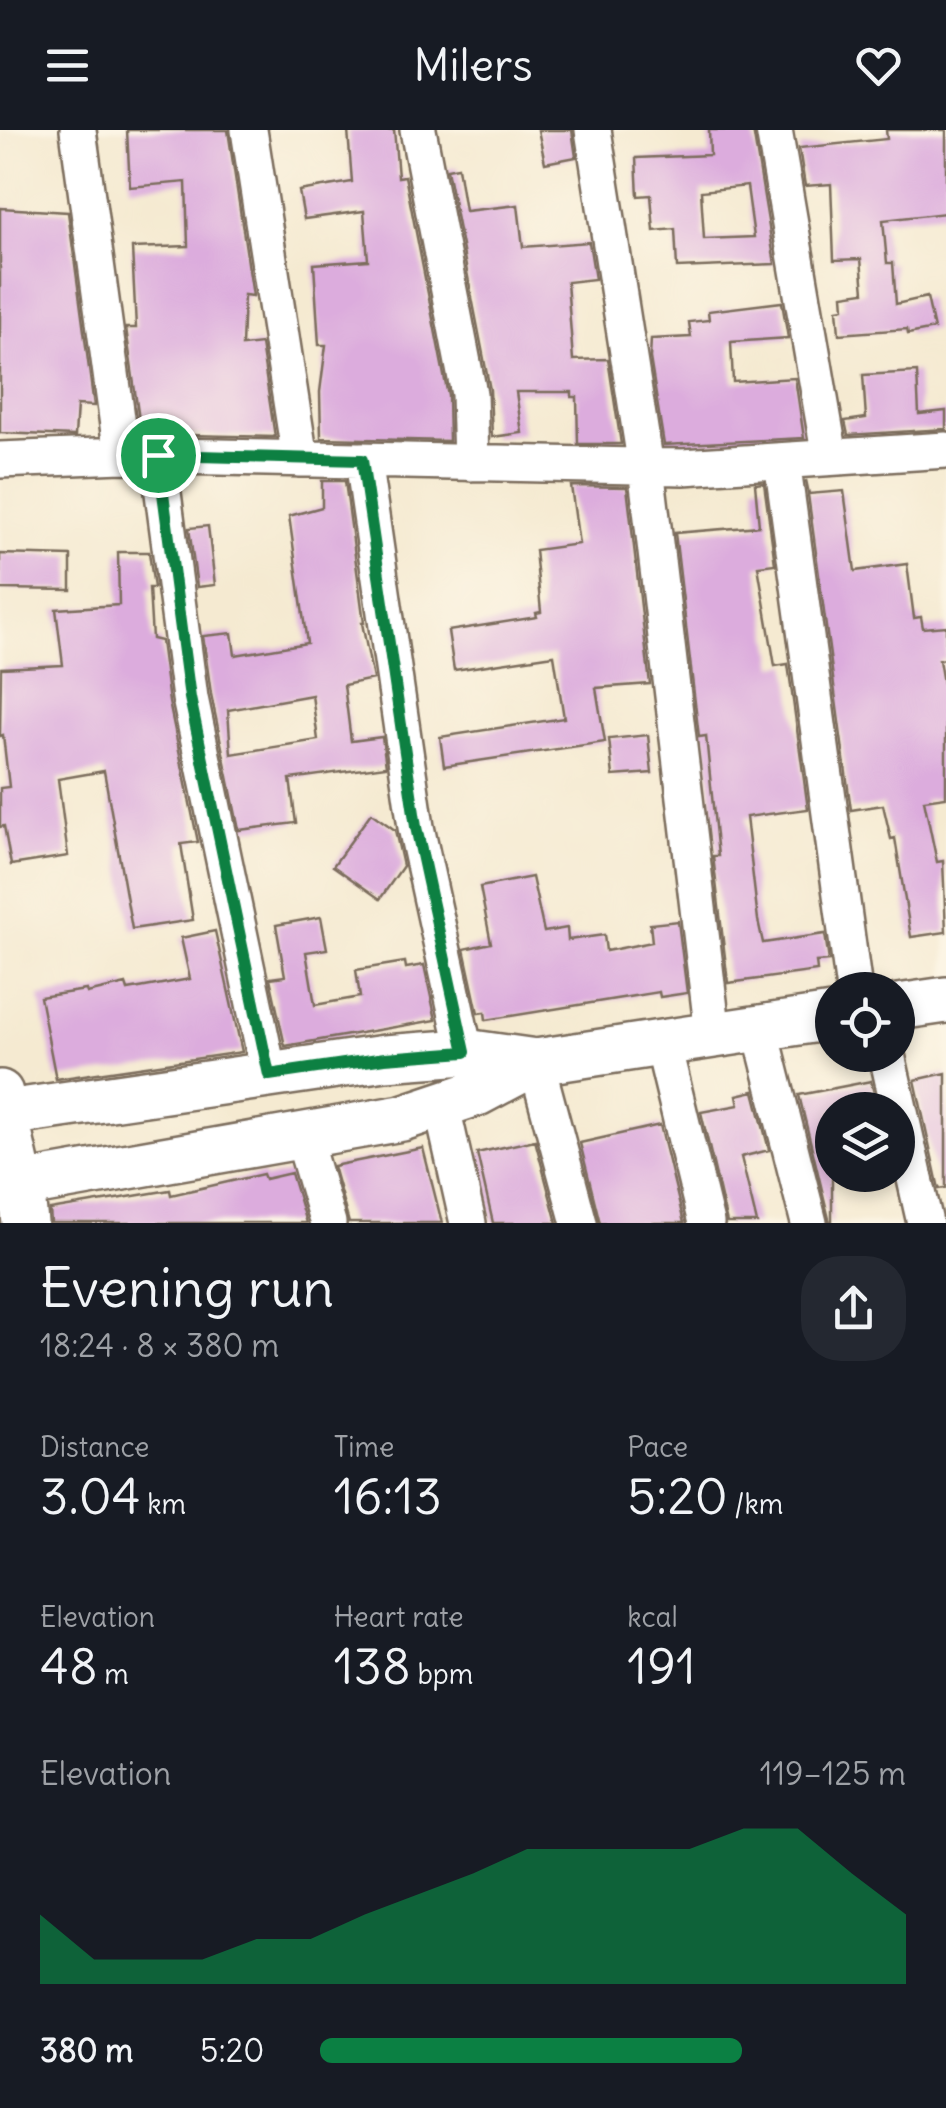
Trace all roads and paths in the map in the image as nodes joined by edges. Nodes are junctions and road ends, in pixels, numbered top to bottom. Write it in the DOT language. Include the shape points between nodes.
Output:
graph roads {
  1 [pos="78,130"];
  2 [pos="249,130"];
  3 [pos="418,130"];
  4 [pos="593,130"];
  5 [pos="774,130"];
  6 [pos="946,450"];
  7 [pos="122,455"];
  8 [pos="158,455"];
  9 [pos="830,458"];
  10 [pos="300,459"];
  11 [pos="0,460"];
  12 [pos="362,460"];
  13 [pos="782,461"];
  14 [pos="471,463"];
  15 [pos="646,467"];
  16 [pos="852,972"];
  17 [pos="946,1000"];
  18 [pos="915,1005"];
  19 [pos="815,1020"];
  20 [pos="760,1028"];
  21 [pos="714,1035"];
  22 [pos="662,1042"];
  23 [pos="465,1052"];
  24 [pos="536,1062"];
  25 [pos="892,1072"];
  26 [pos="269,1075"];
  27 [pos="442,1106"];
  28 [pos="2,1107"];
  29 [pos="302,1134"];
  30 [pos="15,1198"];
  31 [pos="328,1223"];
  32 [pos="468,1223"];
  33 [pos="579,1223"];
  34 [pos="706,1223"];
  35 [pos="809,1223"];
  36 [pos="925,1223"];
  1 -- 7 [label="street"];
  2 -- 10 [label="street"];
  3 -- 14 [label="street" via="469,394"];
  4 -- 15 [label="street"];
  5 -- 9 [label="street"];
  6 -- 9 [label="street"];
  7 -- 8 [label="street"];
  7 -- 11 [label="street"];
  8 -- 10 [label="street"];
  8 -- 26 [label="street" via="190,698"];
  9 -- 13 [label="street"];
  10 -- 12 [label="street"];
  12 -- 14 [label="street"];
  12 -- 23 [label="street" via="416,827"];
  13 -- 15 [label="street"];
  13 -- 16 [label="street"];
  14 -- 15 [label="street"];
  15 -- 21 [label="street"];
  17 -- 18 [label="main road"];
  19 -- 20 [label="main road"];
  20 -- 21 [label="main road"];
  20 -- 35 [label="street"];
  21 -- 22 [label="main road"];
  22 -- 24 [label="main road"];
  22 -- 34 [label="street"];
  23 -- 24 [label="main road"];
  23 -- 26 [label="main road"];
  24 -- 27 [label="main road"];
  24 -- 33 [label="street"];
  25 -- 36 [label="street"];
  26 -- 28 [label="main road"];
  27 -- 29 [label="main road"];
  27 -- 32 [label="street"];
  28 -- 30 [label="main road"];
  29 -- 30 [label="main road"];
  29 -- 31 [label="street"];
}
